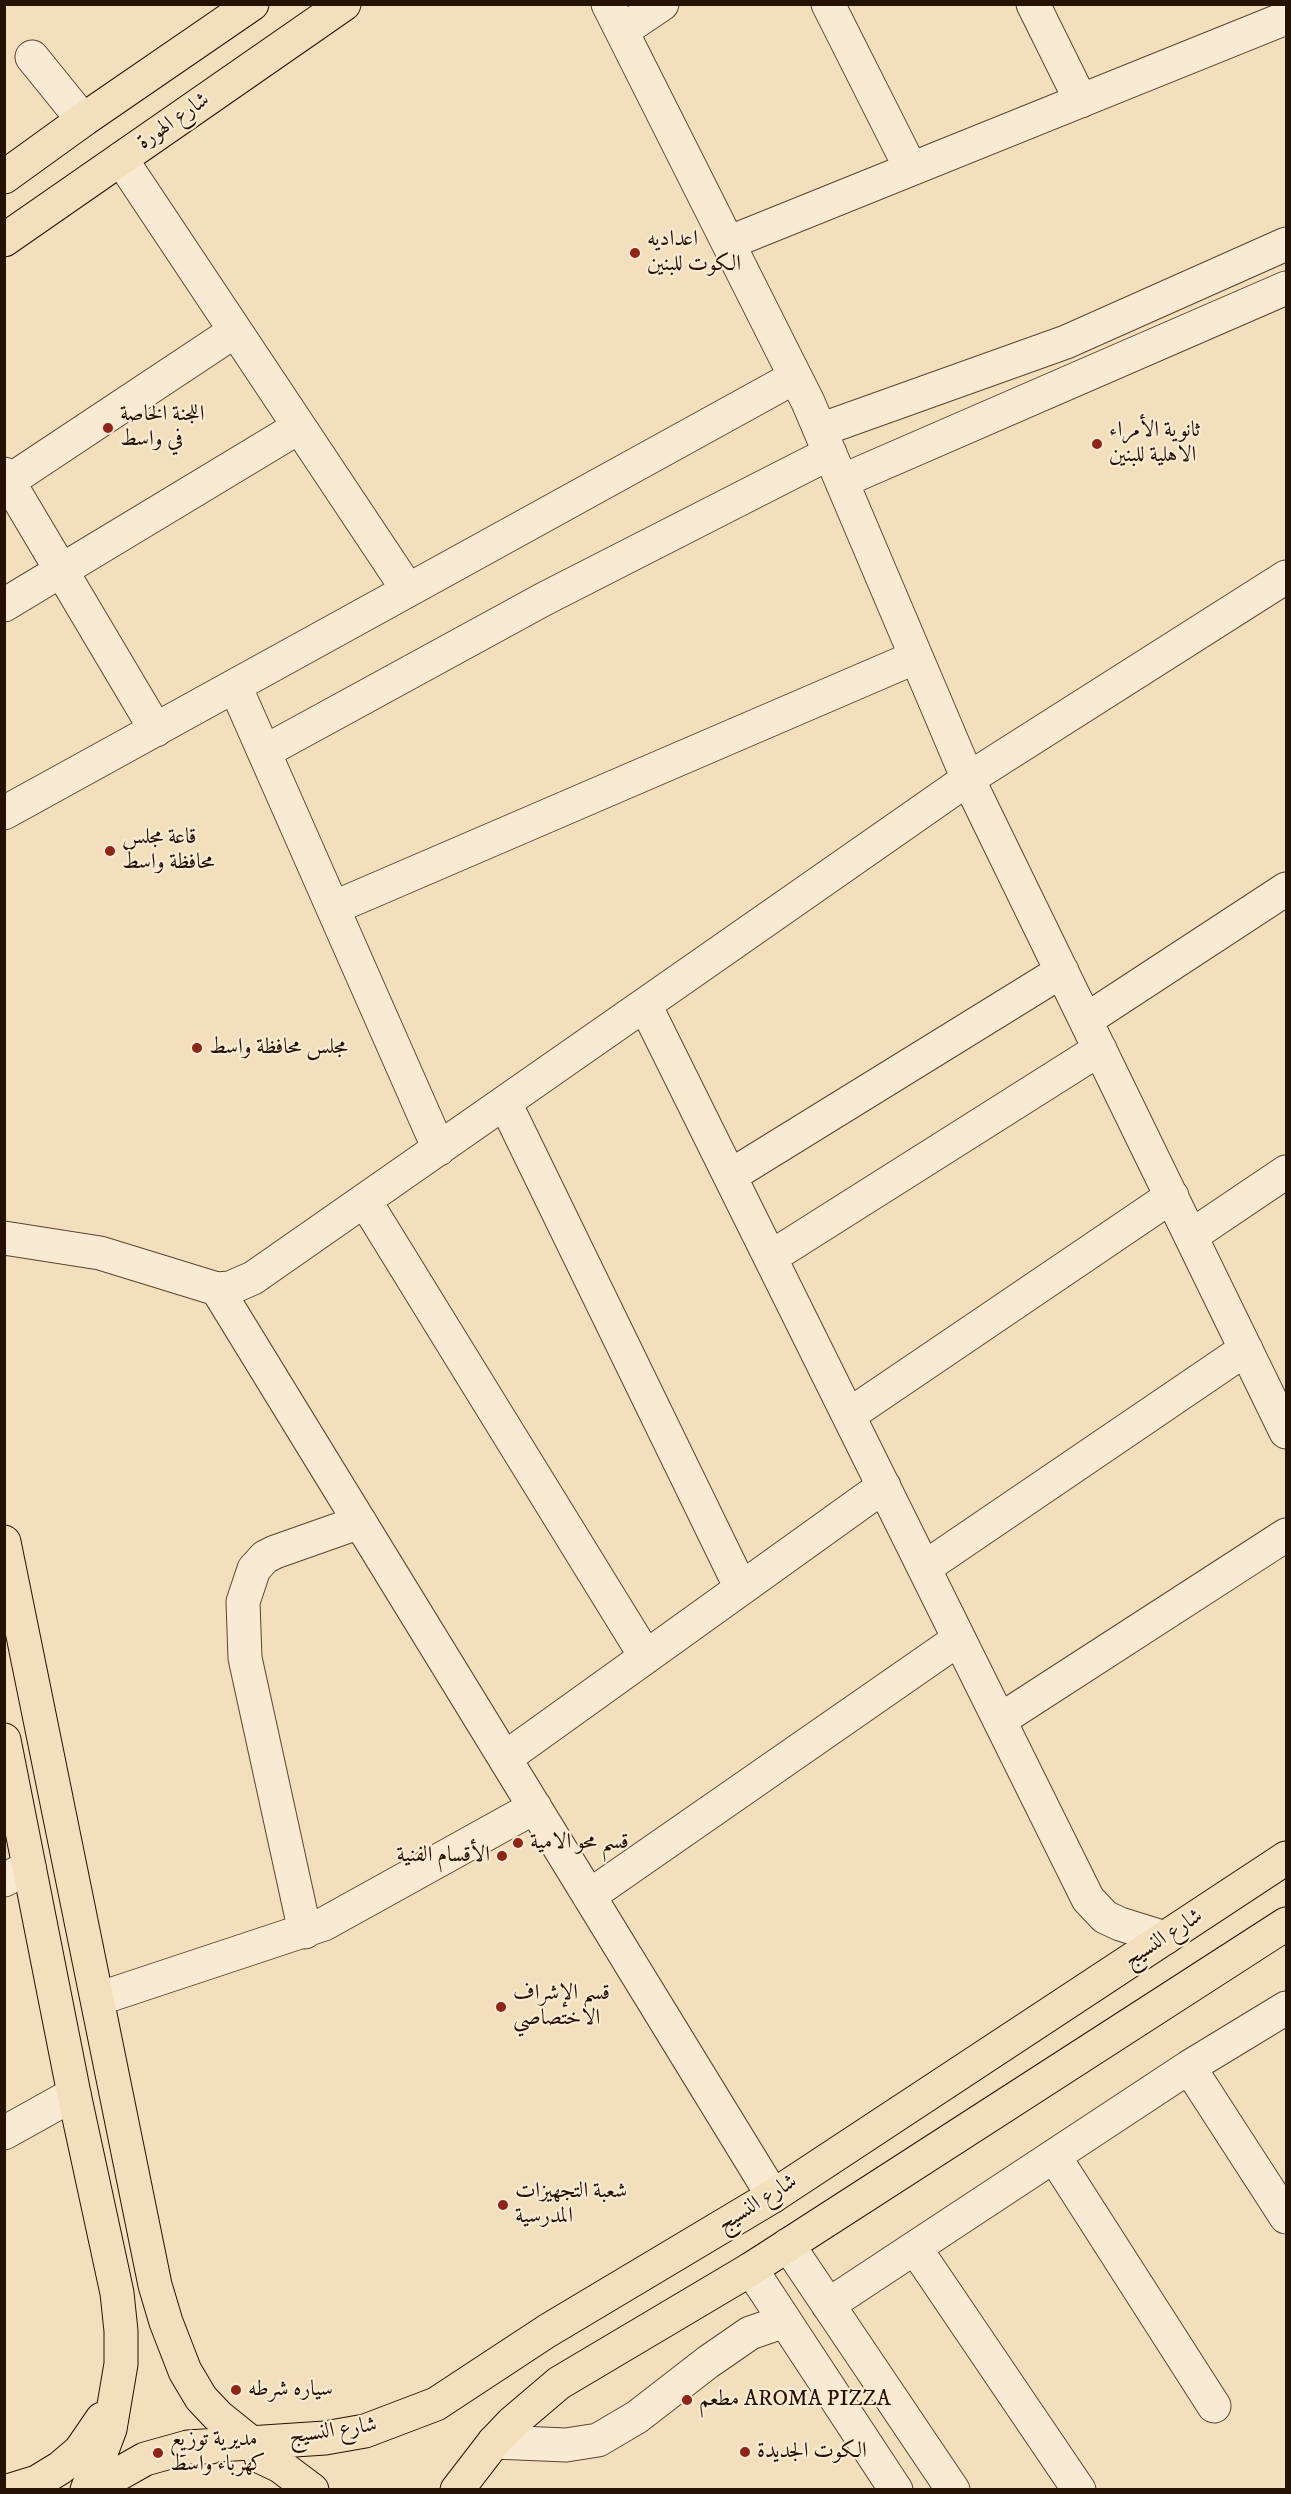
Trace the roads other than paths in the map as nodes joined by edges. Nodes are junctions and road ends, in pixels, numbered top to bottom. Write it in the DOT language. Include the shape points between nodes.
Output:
graph roads {
  1 [pos="344,4"];
  2 [pos="662,4"];
  3 [pos="828,4"];
  4 [pos="1033,4"];
  5 [pos="244,6"];
  6 [pos="615,18"];
  7 [pos="1287,18"];
  8 [pos="282,47"];
  9 [pos="32,57"];
  10 [pos="1080,101"];
  11 [pos="83,120"];
  12 [pos="121,159"];
  13 [pos="910,169"];
  14 [pos="4,177"];
  15 [pos="4,240"];
  16 [pos="728,243"];
  17 [pos="1287,243"];
  18 [pos="1287,288"];
  19 [pos="235,331"];
  20 [pos="795,377"];
  21 [pos="299,427"];
  22 [pos="830,455"];
  23 [pos="7,478"];
  24 [pos="61,570"];
  25 [pos="1287,577"];
  26 [pos="408,590"];
  27 [pos="4,604"];
  28 [pos="916,657"];
  29 [pos="236,686"];
  30 [pos="156,730"];
  31 [pos="264,752"];
  32 [pos="968,779"];
  33 [pos="4,813"];
  34 [pos="1287,889"];
  35 [pos="333,908"];
  36 [pos="1062,971"];
  37 [pos="645,1005"];
  38 [pos="1086,1020"];
  39 [pos="1100,1049"];
  40 [pos="505,1103"];
  41 [pos="439,1149"];
  42 [pos="1287,1172"];
  43 [pos="730,1176"];
  44 [pos="1172,1196"];
  45 [pos="364,1201"];
  46 [pos="1191,1236"];
  47 [pos="4,1238"];
  48 [pos="771,1257"];
  49 [pos="217,1289"];
  50 [pos="1246,1349"];
  51 [pos="849,1415"];
  52 [pos="1287,1432"];
  53 [pos="884,1486"];
  54 [pos="360,1522"];
  55 [pos="1287,1535"];
  56 [pos="4,1542"];
  57 [pos="924,1568"];
  58 [pos="741,1588"];
  59 [pos="959,1638"];
  60 [pos="646,1657"];
  61 [pos="1000,1720"];
  62 [pos="41,1723"];
  63 [pos="4,1733"];
  64 [pos="4,1740"];
  65 [pos="505,1758"];
  66 [pos="535,1807"];
  67 [pos="1287,1858"];
  68 [pos="17,1873"];
  69 [pos="589,1896"];
  70 [pos="1287,1924"];
  71 [pos="305,1932"];
  72 [pos="1165,1938"];
  73 [pos="98,1999"];
  74 [pos="1287,2008"];
  75 [pos="1189,2067"];
  76 [pos="74,2094"];
  77 [pos="4,2133"];
  78 [pos="1054,2156"];
  79 [pos="773,2196"];
  80 [pos="1287,2217"];
  81 [pos="788,2245"];
  82 [pos="915,2248"];
  83 [pos="751,2269"];
  84 [pos="828,2305"];
  85 [pos="785,2321"];
  86 [pos="121,2364"];
  87 [pos="185,2371"];
  88 [pos="1214,2406"];
  89 [pos="365,2431"];
  90 [pos="249,2442"];
  91 [pos="494,2442"];
  92 [pos="188,2447"];
  93 [pos="280,2466"];
  94 [pos="93,2484"];
  95 [pos="11,2490"];
  96 [pos="19,2490"];
  97 [pos="312,2490"];
  98 [pos="457,2490"];
  99 [pos="896,2490"];
  100 [pos="953,2490"];
  101 [pos="1079,2490"];
  1 -- 8 [label="main road, شارع الهورة"];
  2 -- 6 [label="street"];
  3 -- 13 [label="street"];
  4 -- 10 [label="street"];
  5 -- 8 [label="main road"];
  5 -- 11 [label="main road"];
  6 -- 16 [label="street"];
  7 -- 10 [label="street"];
  8 -- 12 [label="main road, شارع الهورة"];
  9 -- 11 [label="street"];
  10 -- 13 [label="street"];
  11 -- 14 [label="main road"];
  12 -- 15 [label="main road, شارع الهورة"];
  12 -- 19 [label="street"];
  13 -- 16 [label="street"];
  16 -- 20 [label="street"];
  17 -- 22 [label="street" via="1066,342"];
  18 -- 22 [label="street"];
  19 -- 21 [label="street"];
  19 -- 23 [label="street"];
  20 -- 22 [label="street"];
  20 -- 26 [label="street"];
  21 -- 24 [label="street"];
  21 -- 26 [label="street"];
  22 -- 28 [label="street"];
  22 -- 31 [label="street" via="544,599"];
  23 -- 24 [label="street"];
  24 -- 27 [label="street"];
  24 -- 30 [label="street"];
  25 -- 32 [label="street"];
  26 -- 29 [label="street"];
  28 -- 32 [label="street"];
  28 -- 35 [label="street"];
  29 -- 30 [label="street"];
  29 -- 31 [label="street"];
  30 -- 33 [label="street"];
  31 -- 35 [label="street"];
  32 -- 36 [label="street"];
  32 -- 37 [label="street"];
  34 -- 38 [label="street"];
  35 -- 41 [label="street"];
  36 -- 38 [label="street"];
  36 -- 43 [label="street"];
  37 -- 40 [label="street"];
  37 -- 43 [label="street"];
  38 -- 39 [label="street"];
  39 -- 44 [label="street"];
  39 -- 48 [label="street"];
  40 -- 41 [label="street"];
  40 -- 58 [label="street"];
  41 -- 45 [label="street"];
  42 -- 46 [label="street"];
  43 -- 48 [label="street"];
  44 -- 46 [label="street"];
  44 -- 51 [label="street"];
  45 -- 49 [label="street" via="254,1278"];
  45 -- 60 [label="street"];
  46 -- 50 [label="street"];
  47 -- 49 [label="street" via="100,1253"];
  48 -- 51 [label="street"];
  49 -- 54 [label="street"];
  50 -- 52 [label="street"];
  50 -- 57 [label="street"];
  51 -- 53 [label="street"];
  53 -- 57 [label="street"];
  53 -- 58 [label="street"];
  54 -- 65 [label="street"];
  54 -- 71 [label="street" via="265,1557 254,1569 243,1602 245,1658"];
  55 -- 61 [label="street"];
  56 -- 62 [label="main road"];
  57 -- 59 [label="street"];
  58 -- 60 [label="street"];
  59 -- 61 [label="street"];
  59 -- 69 [label="street"];
  60 -- 65 [label="street"];
  61 -- 72 [label="street" via="1088,1899 1105,1917"];
  62 -- 63 [label="main road"];
  62 -- 73 [label="main road"];
  64 -- 68 [label="main road"];
  65 -- 66 [label="street"];
  66 -- 69 [label="street"];
  66 -- 71 [label="street"];
  67 -- 72 [label="main road, شارع النسيج"];
  68 -- 76 [label="main road"];
  69 -- 79 [label="street"];
  70 -- 81 [label="main road"];
  71 -- 73 [label="street"];
  72 -- 79 [label="main road, شارع النسيج"];
  73 -- 87 [label="main road" via="155,2285"];
  74 -- 75 [label="street"];
  75 -- 78 [label="street"];
  75 -- 80 [label="street"];
  76 -- 77 [label="street"];
  76 -- 86 [label="main road" via="117,2293"];
  78 -- 82 [label="street"];
  78 -- 88 [label="street"];
  79 -- 89 [label="main road, شارع النسيج" via="547,2331 436,2404"];
  81 -- 83 [label="main road"];
  81 -- 84 [label="street"];
  82 -- 84 [label="street"];
  82 -- 101 [label="street"];
  83 -- 85 [label="street"];
  83 -- 91 [label="main road" via="559,2383"];
  84 -- 100 [label="street"];
  85 -- 91 [label="street" via="750,2333 637,2417 598,2440 566,2445"];
  85 -- 99 [label="street"];
  86 -- 94 [label="main road" via="110,2429"];
  86 -- 95 [label="main road" via="112,2400 99,2427 80,2451 37,2482"];
  87 -- 89 [label="main road" via="215,2400 237,2414 305,2430"];
  87 -- 90 [label="main road" via="201,2398"];
  89 -- 90 [label="main road, شارع النسيج" via="325,2438"];
  90 -- 92 [label="main road, شارع النسيج"];
  90 -- 93 [label="main road"];
  91 -- 98 [label="main road"];
  92 -- 93 [label="main road" via="236,2449"];
  92 -- 94 [label="main road" via="145,2459"];
  93 -- 97 [label="main road"];
  94 -- 96 [label="street"];
}
